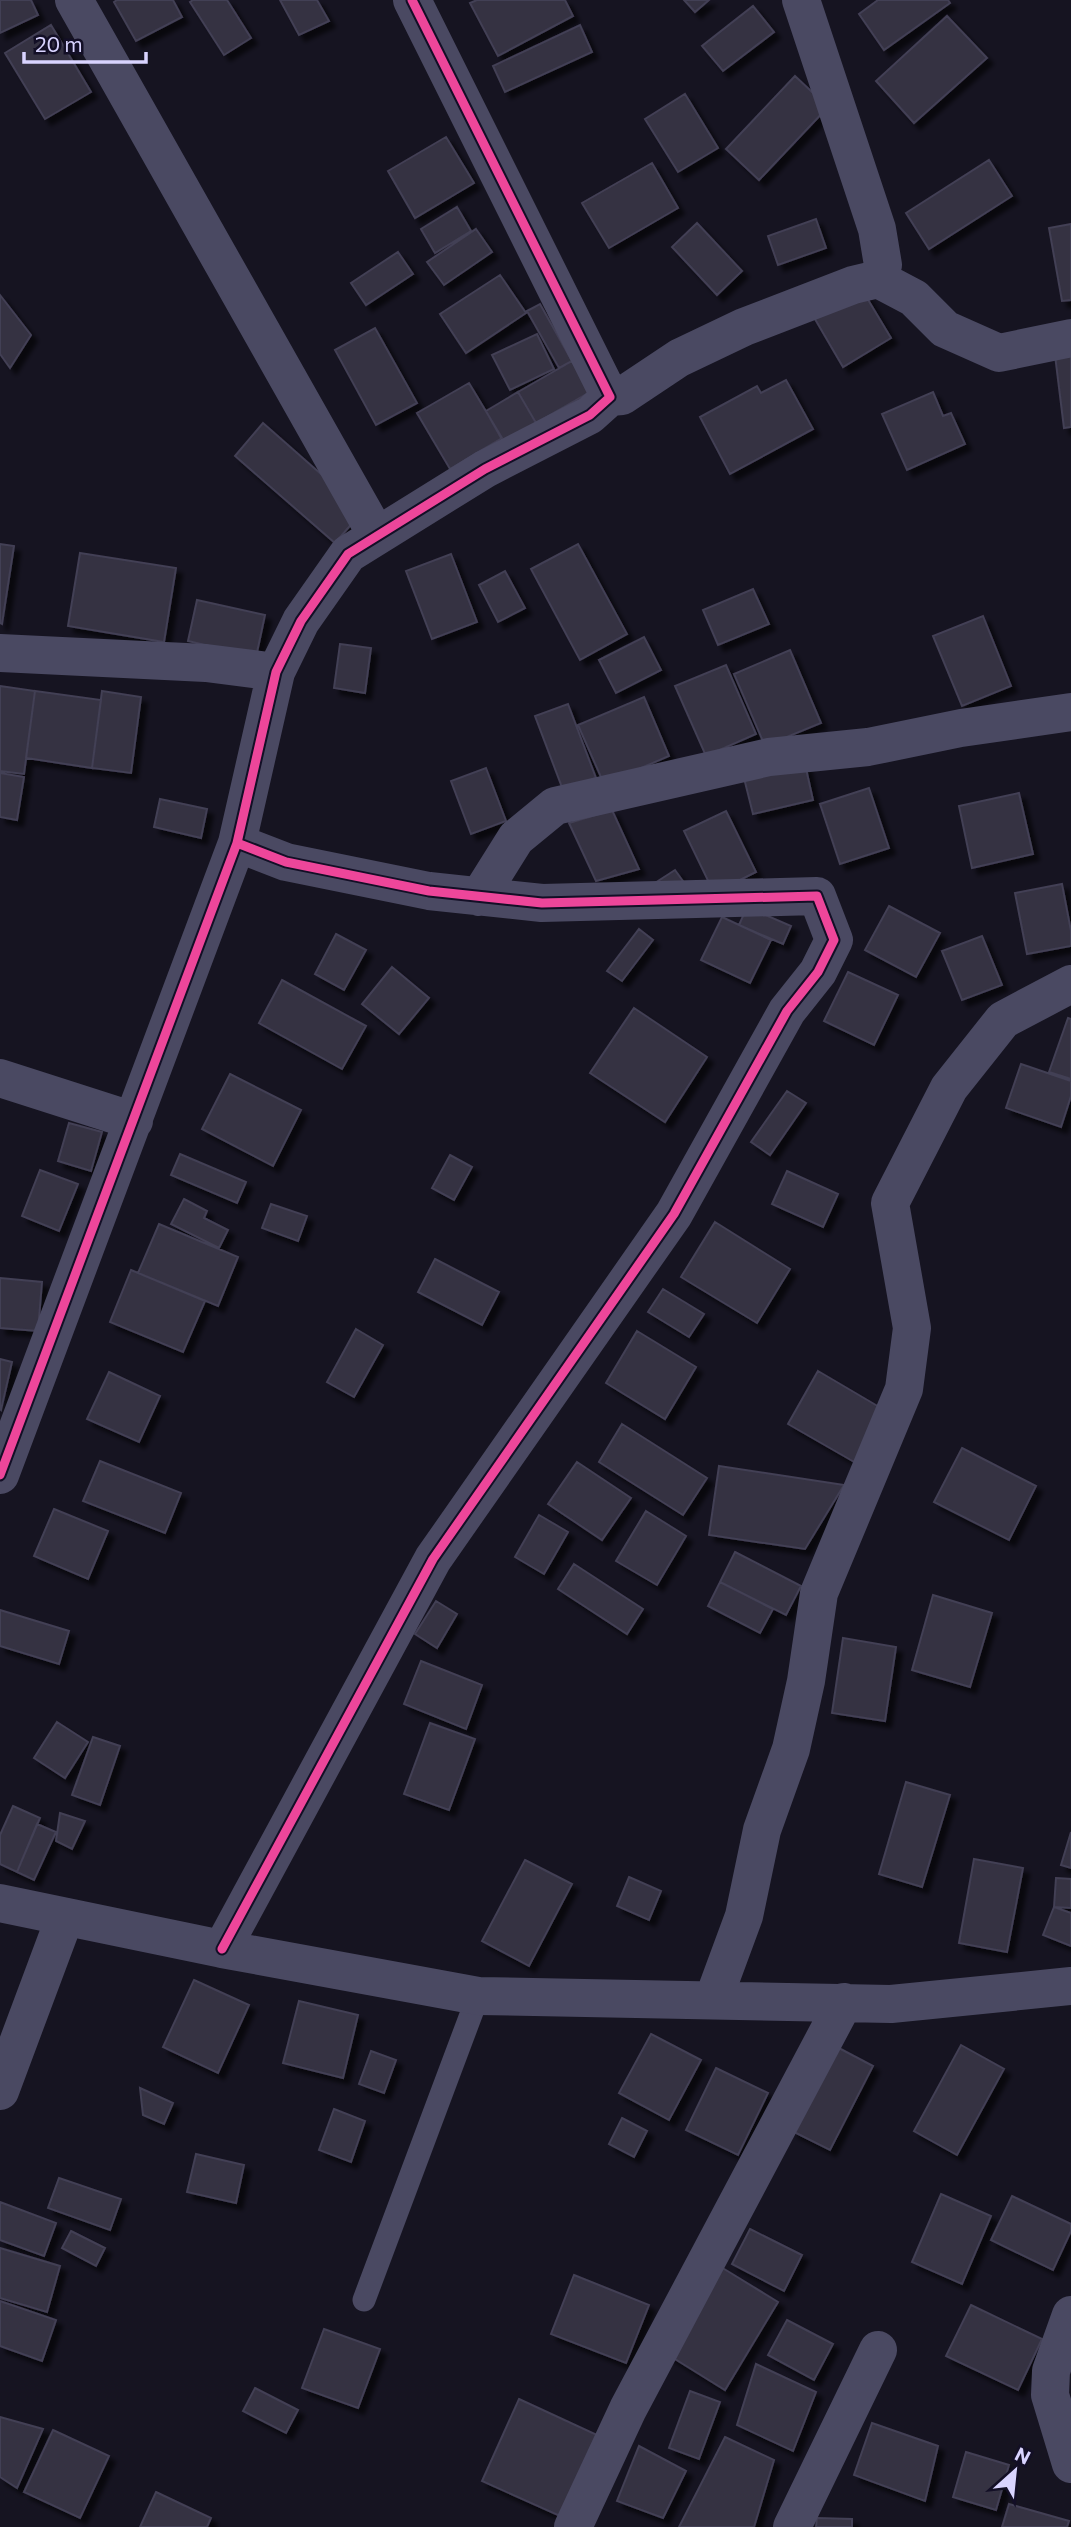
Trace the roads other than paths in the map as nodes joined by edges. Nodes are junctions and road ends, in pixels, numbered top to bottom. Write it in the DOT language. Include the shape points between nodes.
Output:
graph roads {
  1 [pos="75,0"];
  2 [pos="412,0"];
  3 [pos="801,0"];
  4 [pos="878,279"];
  5 [pos="1071,338"];
  6 [pos="610,397"];
  7 [pos="377,537"];
  8 [pos="0,653"];
  9 [pos="276,672"];
  10 [pos="1071,712"];
  11 [pos="237,843"];
  12 [pos="479,897"];
  13 [pos="1071,984"];
  14 [pos="0,1078"];
  15 [pos="134,1121"];
  16 [pos="0,1475"];
  17 [pos="0,1903"];
  18 [pos="65,1917"];
  19 [pos="222,1950"];
  20 [pos="1071,1986"];
  21 [pos="478,1996"];
  22 [pos="713,2000"];
  23 [pos="844,2003"];
  24 [pos="0,2091"];
  25 [pos="364,2300"];
  26 [pos="1071,2315"];
  27 [pos="877,2350"];
  28 [pos="1071,2464"];
  29 [pos="573,2527"];
  30 [pos="792,2527"];
  1 -- 7 [label="street"];
  2 -- 6 [label="street"];
  3 -- 4 [label="street" via="877,229 883,265"];
  4 -- 5 [label="street" via="914,298 945,329 999,353"];
  4 -- 6 [label="street" via="744,327 679,358 622,396"];
  6 -- 7 [label="street" via="590,415 485,469"];
  7 -- 9 [label="street" via="348,554 327,582"];
  8 -- 9 [label="street" via="206,663"];
  9 -- 11 [label="street"];
  10 -- 12 [label="street" via="868,747 769,757 555,806 516,838"];
  11 -- 12 [label="street" via="286,862"];
  11 -- 15 [label="street"];
  12 -- 19 [label="street" via="555,903 817,896 834,940 818,972 788,1011 674,1214 433,1559"];
  13 -- 22 [label="street" via="1003,1020 949,1088 890,1203 912,1328 904,1389 820,1593 791,1749 762,1830 744,1916"];
  14 -- 15 [label="street"];
  15 -- 16 [label="street"];
  17 -- 18 [label="street"];
  18 -- 19 [label="street"];
  18 -- 24 [label="street"];
  19 -- 21 [label="street"];
  20 -- 23 [label="street" via="891,2004"];
  21 -- 22 [label="street"];
  21 -- 25 [label="lane"];
  22 -- 23 [label="street"];
  23 -- 29 [label="street" via="628,2409"];
  26 -- 28 [label="street" via="1051,2371 1050,2395"];
  27 -- 30 [label="street"];
}
